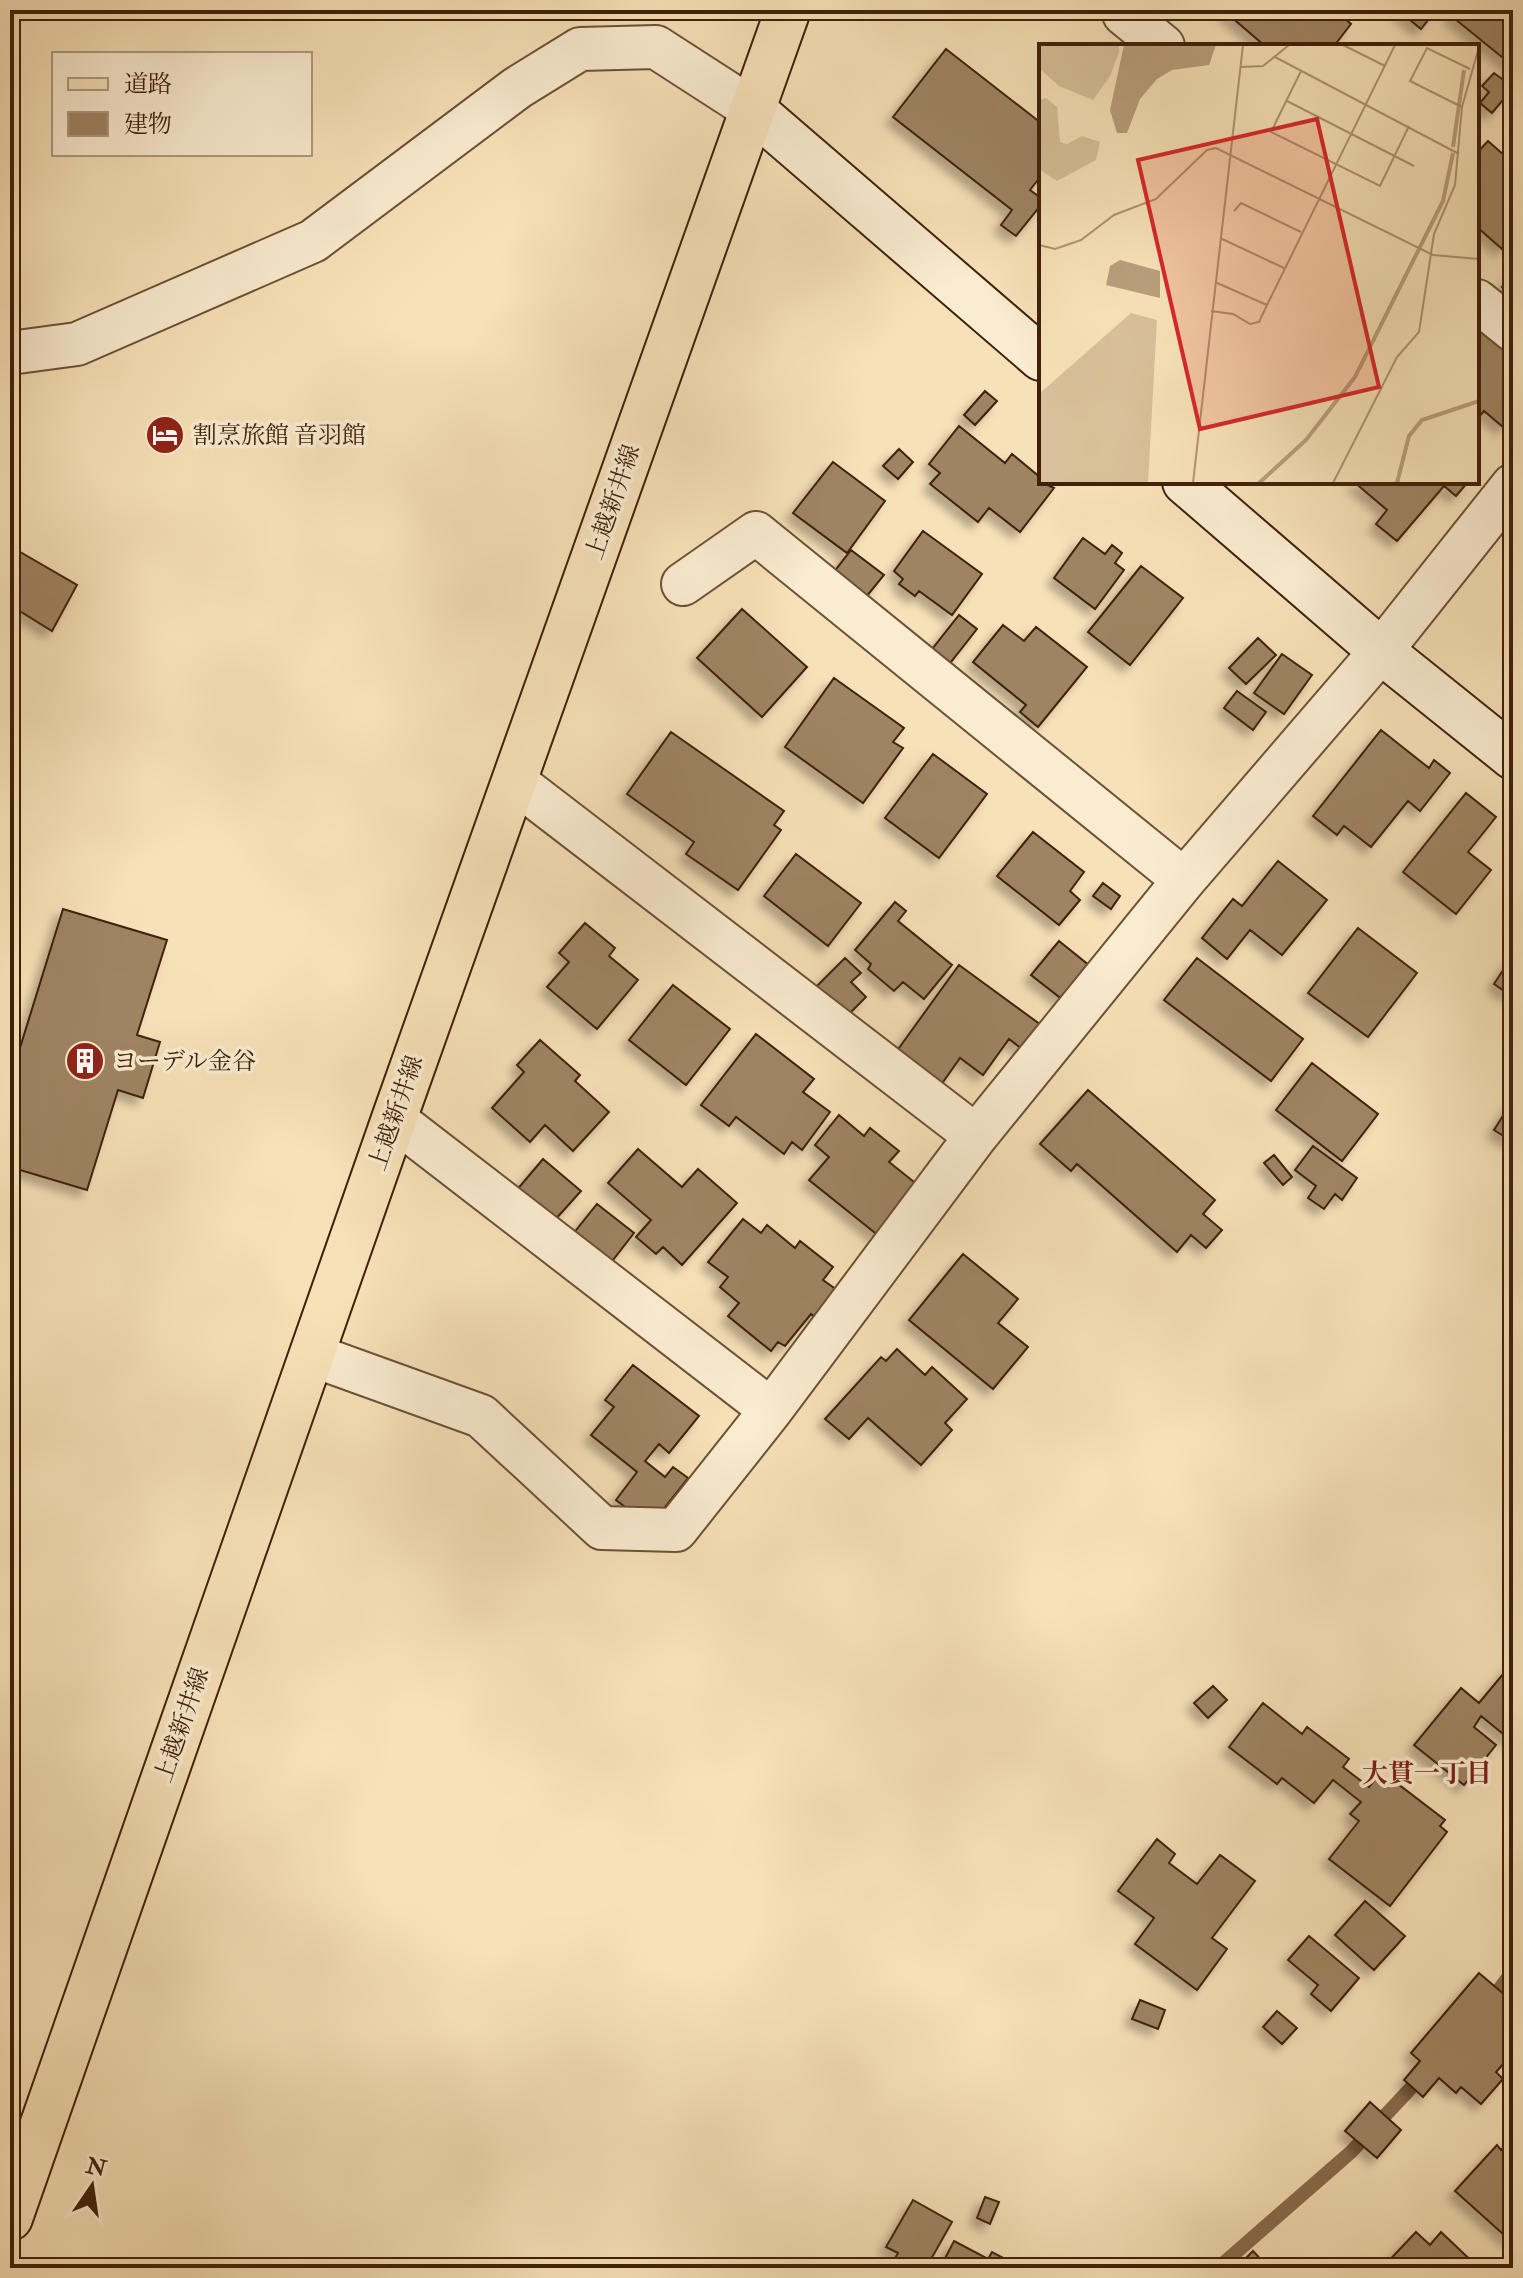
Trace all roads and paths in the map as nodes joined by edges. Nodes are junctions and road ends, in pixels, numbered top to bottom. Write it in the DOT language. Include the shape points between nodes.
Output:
graph roads {
  1 [pos="788,10"];
  2 [pos="1128,10"];
  3 [pos="1161,44"];
  4 [pos="752,109"];
  5 [pos="1479,303"];
  6 [pos="1513,330"];
  7 [pos="10,353"];
  8 [pos="1039,356"];
  9 [pos="1187,484"];
  10 [pos="1513,485"];
  11 [pos="683,584"];
  12 [pos="1381,651"];
  13 [pos="1513,757"];
  14 [pos="514,781"];
  15 [pos="1184,880"];
  16 [pos="394,1119"];
  17 [pos="976,1136"];
  18 [pos="312,1355"];
  19 [pos="771,1410"];
  20 [pos="10,2218"];
  1 -- 4 [label="main road, 上越新井線"];
  2 -- 3 [label="street" via="1124,14"];
  4 -- 7 [label="street" via="656,47 580,49 517,88 313,241 77,344"];
  4 -- 8 [label="street"];
  4 -- 14 [label="main road, 上越新井線"];
  5 -- 6 [label="street"];
  9 -- 12 [label="street"];
  10 -- 12 [label="street"];
  11 -- 15 [label="street" via="756,533"];
  12 -- 13 [label="street"];
  12 -- 15 [label="street"];
  14 -- 16 [label="main road, 上越新井線"];
  14 -- 17 [label="street"];
  15 -- 17 [label="street"];
  16 -- 18 [label="main road, 上越新井線"];
  16 -- 19 [label="street"];
  17 -- 19 [label="street"];
  18 -- 19 [label="street" via="481,1416 602,1528 676,1530"];
  18 -- 20 [label="main road, 上越新井線"];
}
